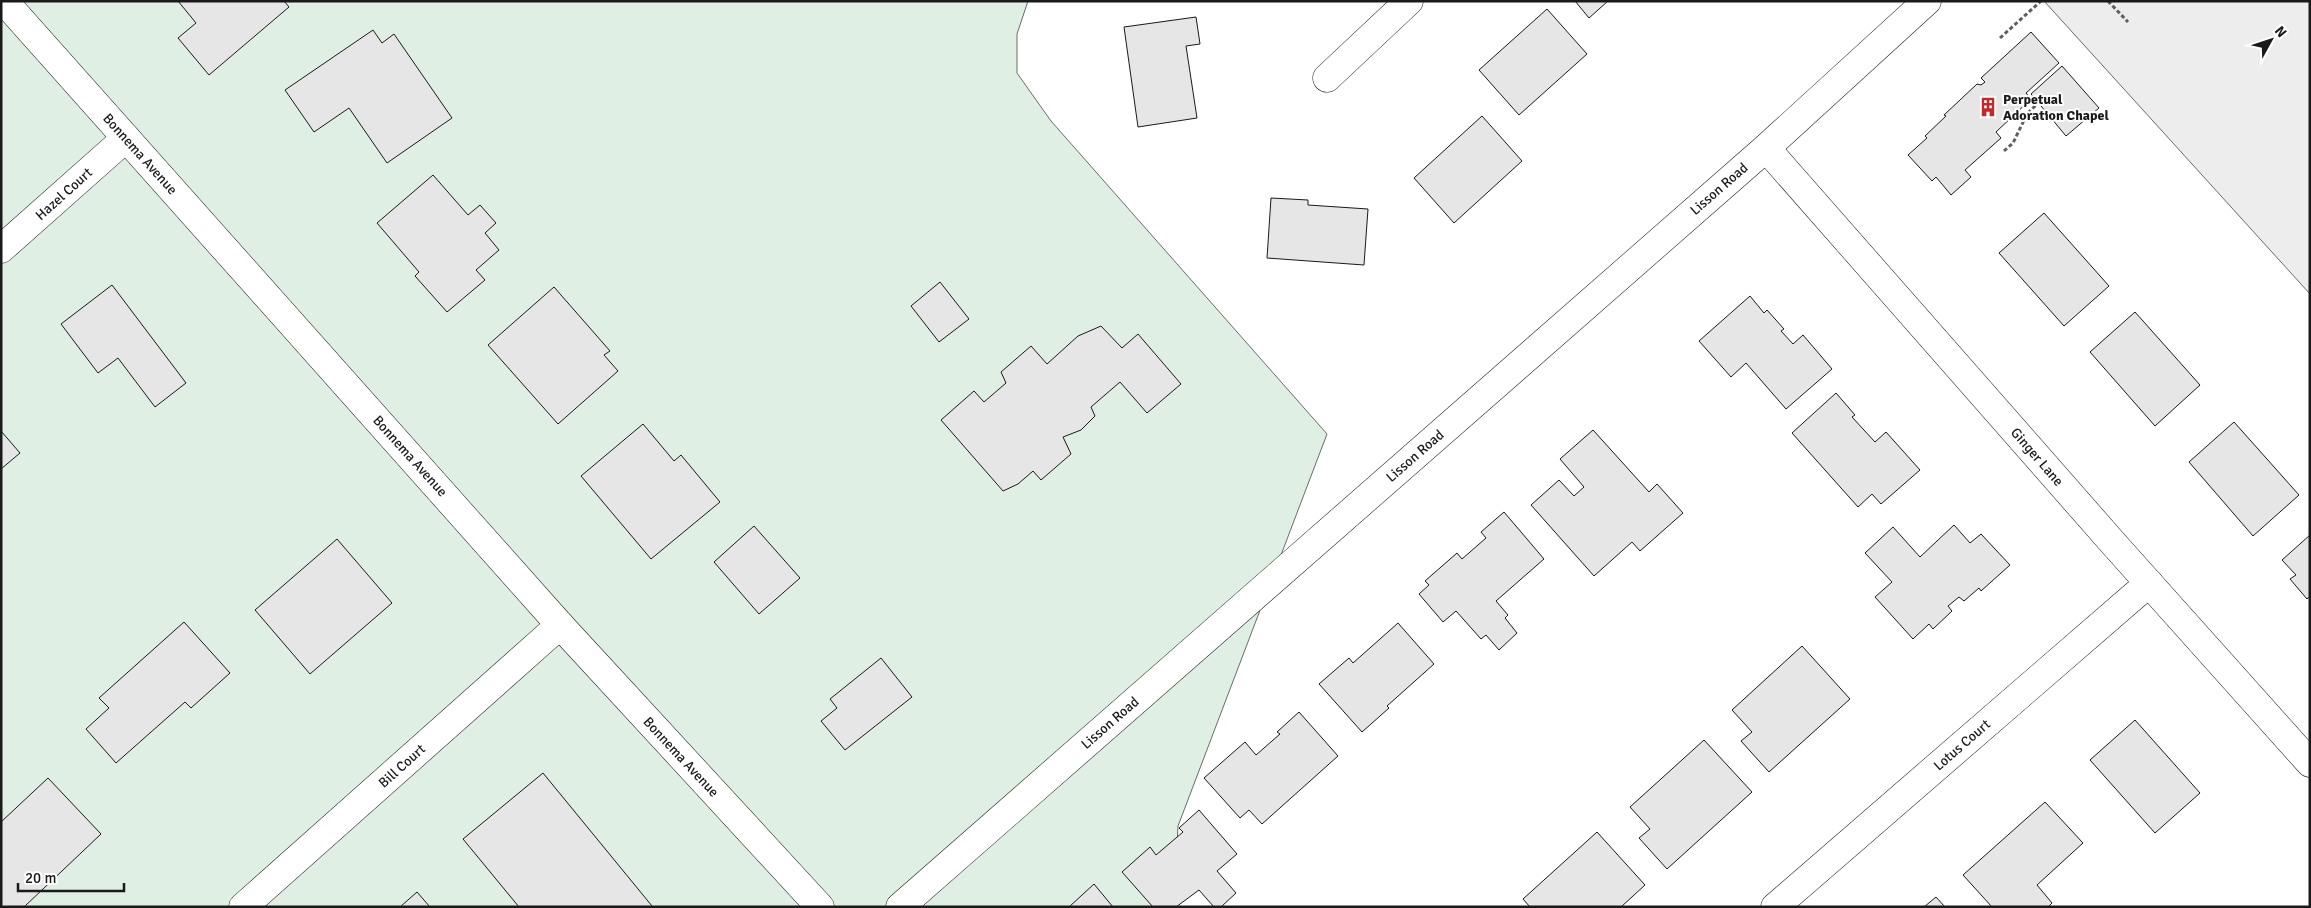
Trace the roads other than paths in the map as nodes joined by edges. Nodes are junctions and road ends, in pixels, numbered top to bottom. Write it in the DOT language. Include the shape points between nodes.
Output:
graph roads {
  1 [pos="4,1"];
  2 [pos="1409,1"];
  3 [pos="1927,1"];
  4 [pos="1328,78"];
  5 [pos="126,138"];
  6 [pos="1766,148"];
  7 [pos="1,249"];
  8 [pos="2149,583"];
  9 [pos="560,625"];
  10 [pos="2310,763"];
  11 [pos="243,907"];
  12 [pos="820,907"];
  13 [pos="900,907"];
  14 [pos="1775,907"];
  1 -- 5 [label="street, Bonnema Avenue"];
  2 -- 4 [label="street"];
  3 -- 6 [label="street, Lisson Road"];
  5 -- 7 [label="street, Hazel Court"];
  5 -- 9 [label="street, Bonnema Avenue"];
  6 -- 8 [label="street, Ginger Lane"];
  6 -- 13 [label="street, Lisson Road"];
  8 -- 10 [label="street, Ginger Lane"];
  8 -- 14 [label="street, Lotus Court"];
  9 -- 11 [label="street, Bill Court"];
  9 -- 12 [label="street, Bonnema Avenue"];
}
